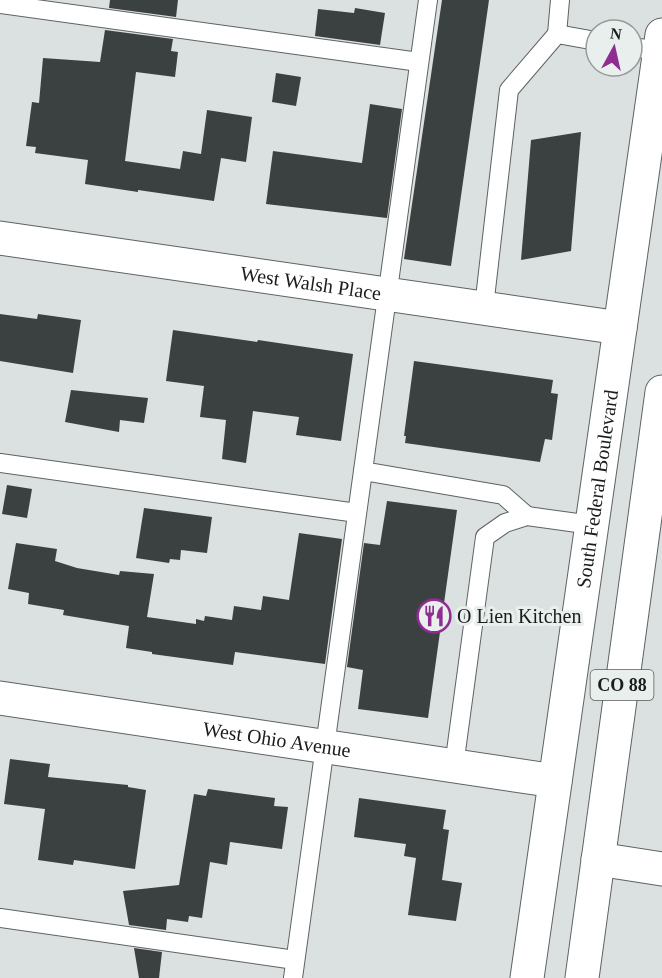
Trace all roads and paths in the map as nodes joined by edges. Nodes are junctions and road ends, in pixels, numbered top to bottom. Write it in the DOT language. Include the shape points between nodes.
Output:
graph roads {
  1 [pos="428,0"];
  2 [pos="560,0"];
  3 [pos="0,4"];
  4 [pos="557,34"];
  5 [pos="584,39"];
  6 [pos="651,44"];
  7 [pos="419,62"];
  8 [pos="0,238"];
  9 [pos="388,294"];
  10 [pos="484,307"];
  11 [pos="620,328"];
  12 [pos="662,392"];
  13 [pos="0,463"];
  14 [pos="363,471"];
  15 [pos="357,513"];
  16 [pos="527,516"];
  17 [pos="592,525"];
  18 [pos="653,525"];
  19 [pos="0,698"];
  20 [pos="325,748"];
  21 [pos="454,766"];
  22 [pos="555,781"];
  23 [pos="598,859"];
  24 [pos="662,869"];
  25 [pos="0,918"];
  26 [pos="294,969"];
  27 [pos="527,978"];
  28 [pos="582,978"];
  1 -- 7 [label="lane"];
  2 -- 4 [label="lane"];
  3 -- 7 [label="lane"];
  4 -- 5 [label="lane"];
  4 -- 10 [label="lane" via="509,90"];
  6 -- 11 [label="main road, South Federal Boulevard / CO 88"];
  7 -- 9 [label="lane"];
  8 -- 9 [label="main road, West Walsh Place"];
  9 -- 10 [label="main road, West Walsh Place"];
  9 -- 14 [label="lane"];
  10 -- 11 [label="main road, West Walsh Place"];
  11 -- 17 [label="main road, South Federal Boulevard / CO 88"];
  12 -- 18 [label="main road, CO 88"];
  13 -- 15 [label="lane"];
  14 -- 15 [label="lane"];
  14 -- 16 [label="lane" via="503,495"];
  15 -- 20 [label="lane"];
  16 -- 17 [label="lane"];
  16 -- 21 [label="lane" via="505,523 485,537"];
  17 -- 22 [label="main road, South Federal Boulevard / CO 88"];
  18 -- 23 [label="main road, CO 88"];
  19 -- 20 [label="main road, West Ohio Avenue"];
  20 -- 21 [label="main road, West Ohio Avenue"];
  20 -- 26 [label="lane"];
  21 -- 22 [label="main road, West Ohio Avenue"];
  22 -- 27 [label="main road, South Federal Boulevard / CO 88"];
  23 -- 24 [label="main road"];
  23 -- 28 [label="main road, CO 88"];
  25 -- 26 [label="lane"];
}
